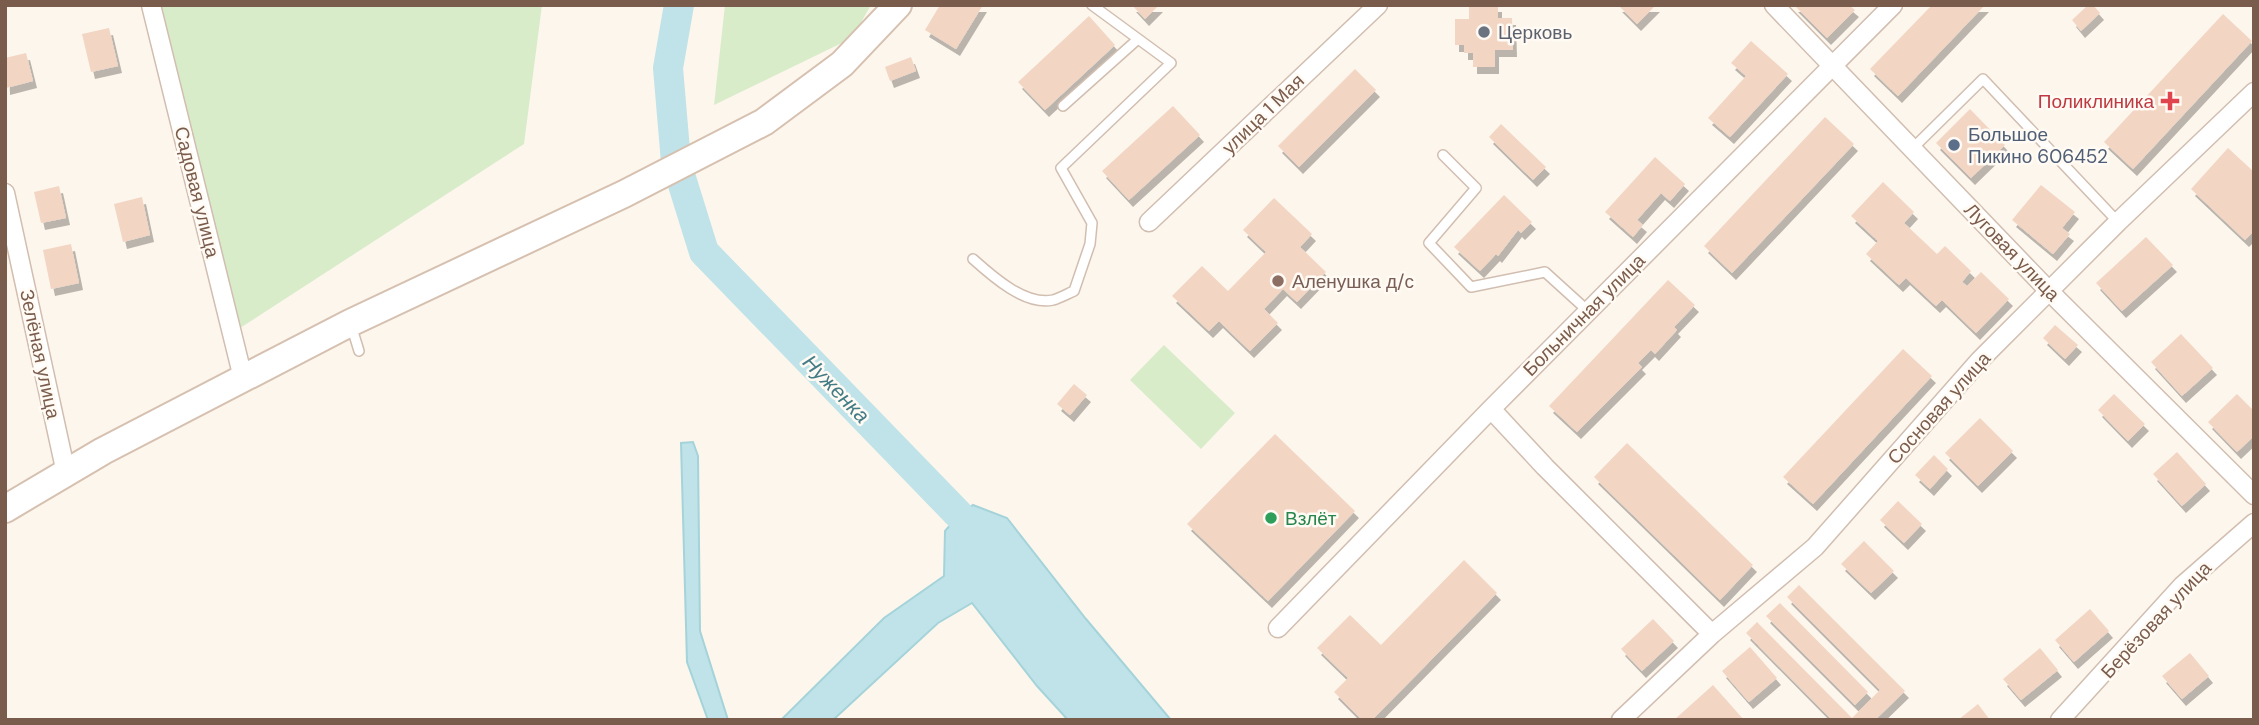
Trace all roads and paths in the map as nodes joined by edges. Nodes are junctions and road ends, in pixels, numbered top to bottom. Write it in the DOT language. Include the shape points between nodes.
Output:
graph roads {
  1 [pos="151,5"];
  2 [pos="898,5"];
  3 [pos="1092,5"];
  4 [pos="1378,5"];
  5 [pos="1774,5"];
  6 [pos="1893,5"];
  7 [pos="1138,39"];
  8 [pos="1833,66"];
  9 [pos="2254,92"];
  10 [pos="1063,106"];
  11 [pos="1912,149"];
  12 [pos="1443,155"];
  13 [pos="5,193"];
  14 [pos="1149,222"];
  15 [pos="2118,222"];
  16 [pos="973,259"];
  17 [pos="2050,292"];
  18 [pos="1588,312"];
  19 [pos="350,323"];
  20 [pos="359,351"];
  21 [pos="243,378"];
  22 [pos="1491,409"];
  23 [pos="66,473"];
  24 [pos="2254,495"];
  25 [pos="5,509"];
  26 [pos="2254,523"];
  27 [pos="1278,628"];
  28 [pos="1712,634"];
  29 [pos="1621,720"];
  30 [pos="2060,720"];
  1 -- 21 [label="street, Садовая улица"];
  2 -- 19 [label="street" via="842,64 764,122 624,194"];
  3 -- 7 [label="lane"];
  4 -- 14 [label="street, улица 1 Мая"];
  5 -- 8 [label="street, Луговая улица"];
  6 -- 8 [label="street, Больничная улица"];
  7 -- 10 [label="lane"];
  7 -- 16 [label="lane" via="1171,63 1061,168 1092,223 1074,291 1052,300 1022,296"];
  8 -- 11 [label="street, Луговая улица"];
  8 -- 18 [label="street, Больничная улица"];
  9 -- 15 [label="street, Сосновая улица"];
  11 -- 15 [label="lane" via="1983,79"];
  11 -- 17 [label="street, Луговая улица"];
  12 -- 18 [label="lane" via="1476,188 1429,243 1471,286 1545,272"];
  13 -- 23 [label="street, Зелёная улица"];
  15 -- 17 [label="street, Сосновая улица"];
  17 -- 24 [label="street, Луговая улица"];
  17 -- 28 [label="street, Сосновая улица" via="1980,360 1815,547"];
  18 -- 22 [label="street, Больничная улица"];
  19 -- 20 [label="lane"];
  19 -- 21 [label="street"];
  21 -- 23 [label="street"];
  22 -- 27 [label="street, Больничная улица"];
  22 -- 28 [label="street"];
  23 -- 25 [label="street"];
  26 -- 30 [label="street, Берёзовая улица" via="2182,586"];
  28 -- 29 [label="street, Сосновая улица"];
}
